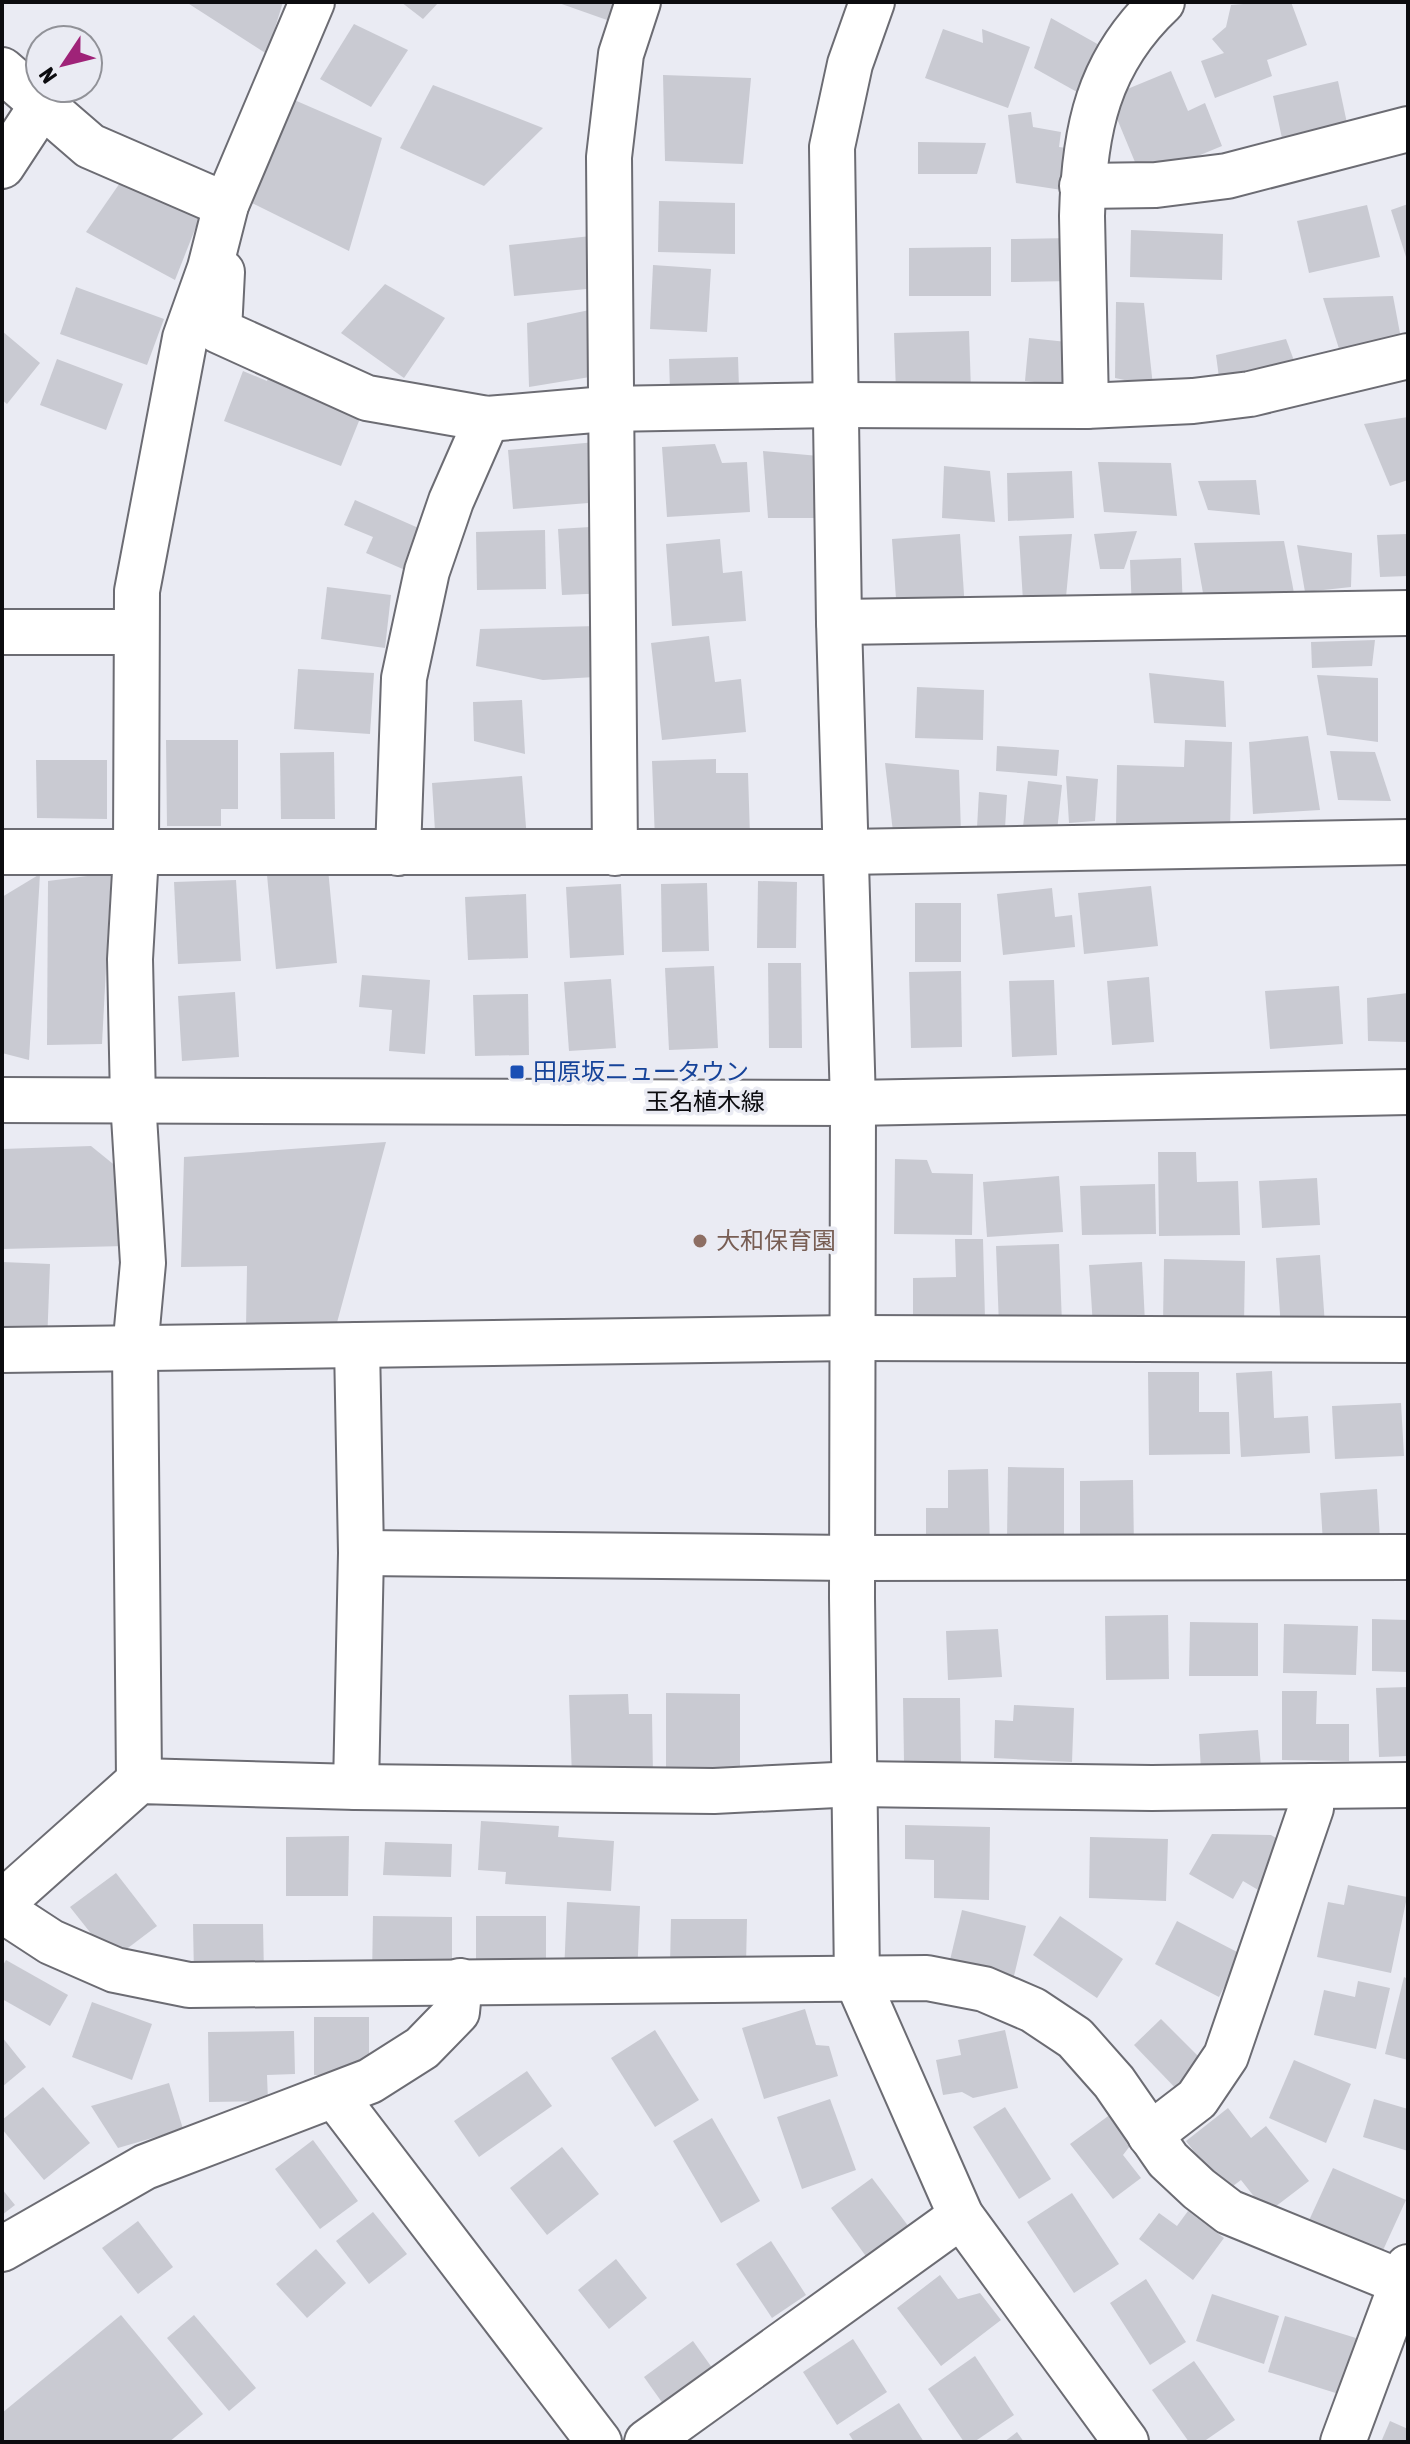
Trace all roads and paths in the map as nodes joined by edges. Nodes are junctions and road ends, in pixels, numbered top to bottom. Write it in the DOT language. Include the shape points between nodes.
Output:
graph roads {
  1 [pos="312,2"];
  2 [pos="638,2"];
  3 [pos="872,2"];
  4 [pos="1162,2"];
  5 [pos="2,70"];
  6 [pos="42,105"];
  7 [pos="1408,129"];
  8 [pos="2,166"];
  9 [pos="1082,186"];
  10 [pos="226,205"];
  11 [pos="1408,356"];
  12 [pos="835,405"];
  13 [pos="1086,406"];
  14 [pos="611,409"];
  15 [pos="487,419"];
  16 [pos="1408,613"];
  17 [pos="839,622"];
  18 [pos="2,632"];
  19 [pos="136,632"];
  20 [pos="1408,842"];
  21 [pos="2,852"];
  22 [pos="845,852"];
  23 [pos="398,853"];
  24 [pos="615,853"];
  25 [pos="136,854"];
  26 [pos="1408,1092"];
  27 [pos="2,1100"];
  28 [pos="133,1100"];
  29 [pos="853,1103"];
  30 [pos="852,1338"];
  31 [pos="1408,1340"];
  32 [pos="357,1345"];
  33 [pos="2,1350"];
  34 [pos="135,1350"];
  35 [pos="361,1553"];
  36 [pos="1408,1557"];
  37 [pos="852,1558"];
  38 [pos="139,1781"];
  39 [pos="856,1784"];
  40 [pos="1408,1785"];
  41 [pos="1313,1786"];
  42 [pos="356,1787"];
  43 [pos="2,1903"];
  44 [pos="2,1910"];
  45 [pos="857,1980"];
  46 [pos="460,1981"];
  47 [pos="335,2096"];
  48 [pos="1150,2135"];
  49 [pos="961,2216"];
  50 [pos="2,2249"];
  51 [pos="1406,2279"];
  52 [pos="599,2442"];
  53 [pos="647,2442"];
  54 [pos="1126,2442"];
  55 [pos="1343,2442"];
  1 -- 10 [label="street"];
  2 -- 14 [label="street" via="621,54 609,157"];
  3 -- 12 [label="street" via="850,64 832,147"];
  4 -- 9 [label="street" via="1131,34 1105,79 1091,122"];
  5 -- 6 [label="street"];
  6 -- 8 [label="street"];
  6 -- 10 [label="street" via="90,146"];
  7 -- 9 [label="street" via="1227,176 1156,185"];
  9 -- 13 [label="street"];
  10 -- 15 [label="street" via="219,331 367,398"];
  10 -- 19 [label="street" via="185,338 137,591"];
  11 -- 13 [label="street" via="1250,394"];
  12 -- 13 [label="street"];
  12 -- 14 [label="street"];
  12 -- 17 [label="street"];
  14 -- 15 [label="street"];
  14 -- 24 [label="street"];
  15 -- 23 [label="street" via="427,571 404,678"];
  16 -- 17 [label="street"];
  17 -- 22 [label="street"];
  18 -- 19 [label="street"];
  19 -- 25 [label="street"];
  20 -- 22 [label="street"];
  21 -- 25 [label="street"];
  22 -- 24 [label="street"];
  22 -- 29 [label="street"];
  23 -- 24 [label="street"];
  23 -- 25 [label="street"];
  25 -- 28 [label="street" via="130,959"];
  26 -- 29 [label="street, 玉名植木線"];
  27 -- 28 [label="street, 玉名植木線"];
  28 -- 29 [label="street, 玉名植木線"];
  28 -- 34 [label="street" via="143,1263"];
  29 -- 30 [label="street"];
  30 -- 31 [label="street"];
  30 -- 32 [label="street"];
  30 -- 37 [label="street"];
  32 -- 34 [label="street"];
  32 -- 35 [label="street"];
  33 -- 34 [label="street"];
  34 -- 38 [label="street"];
  35 -- 37 [label="street"];
  35 -- 42 [label="street"];
  36 -- 37 [label="street"];
  37 -- 39 [label="street"];
  38 -- 42 [label="street"];
  38 -- 43 [label="street"];
  39 -- 41 [label="street"];
  39 -- 42 [label="street" via="714,1791"];
  39 -- 45 [label="street"];
  40 -- 41 [label="street"];
  41 -- 48 [label="street" via="1311,1808 1226,2056 1197,2099"];
  44 -- 46 [label="street" via="51,1942 115,1970 189,1985"];
  45 -- 46 [label="street"];
  45 -- 48 [label="street" via="927,1978 984,1989 1033,2010 1075,2038"];
  45 -- 49 [label="street"];
  46 -- 47 [label="street" via="457,2012 422,2048"];
  47 -- 50 [label="street" via="145,2167"];
  47 -- 52 [label="street"];
  48 -- 51 [label="street" via="1168,2160 1229,2212"];
  49 -- 53 [label="street"];
  49 -- 54 [label="street"];
  51 -- 55 [label="street"];
}
